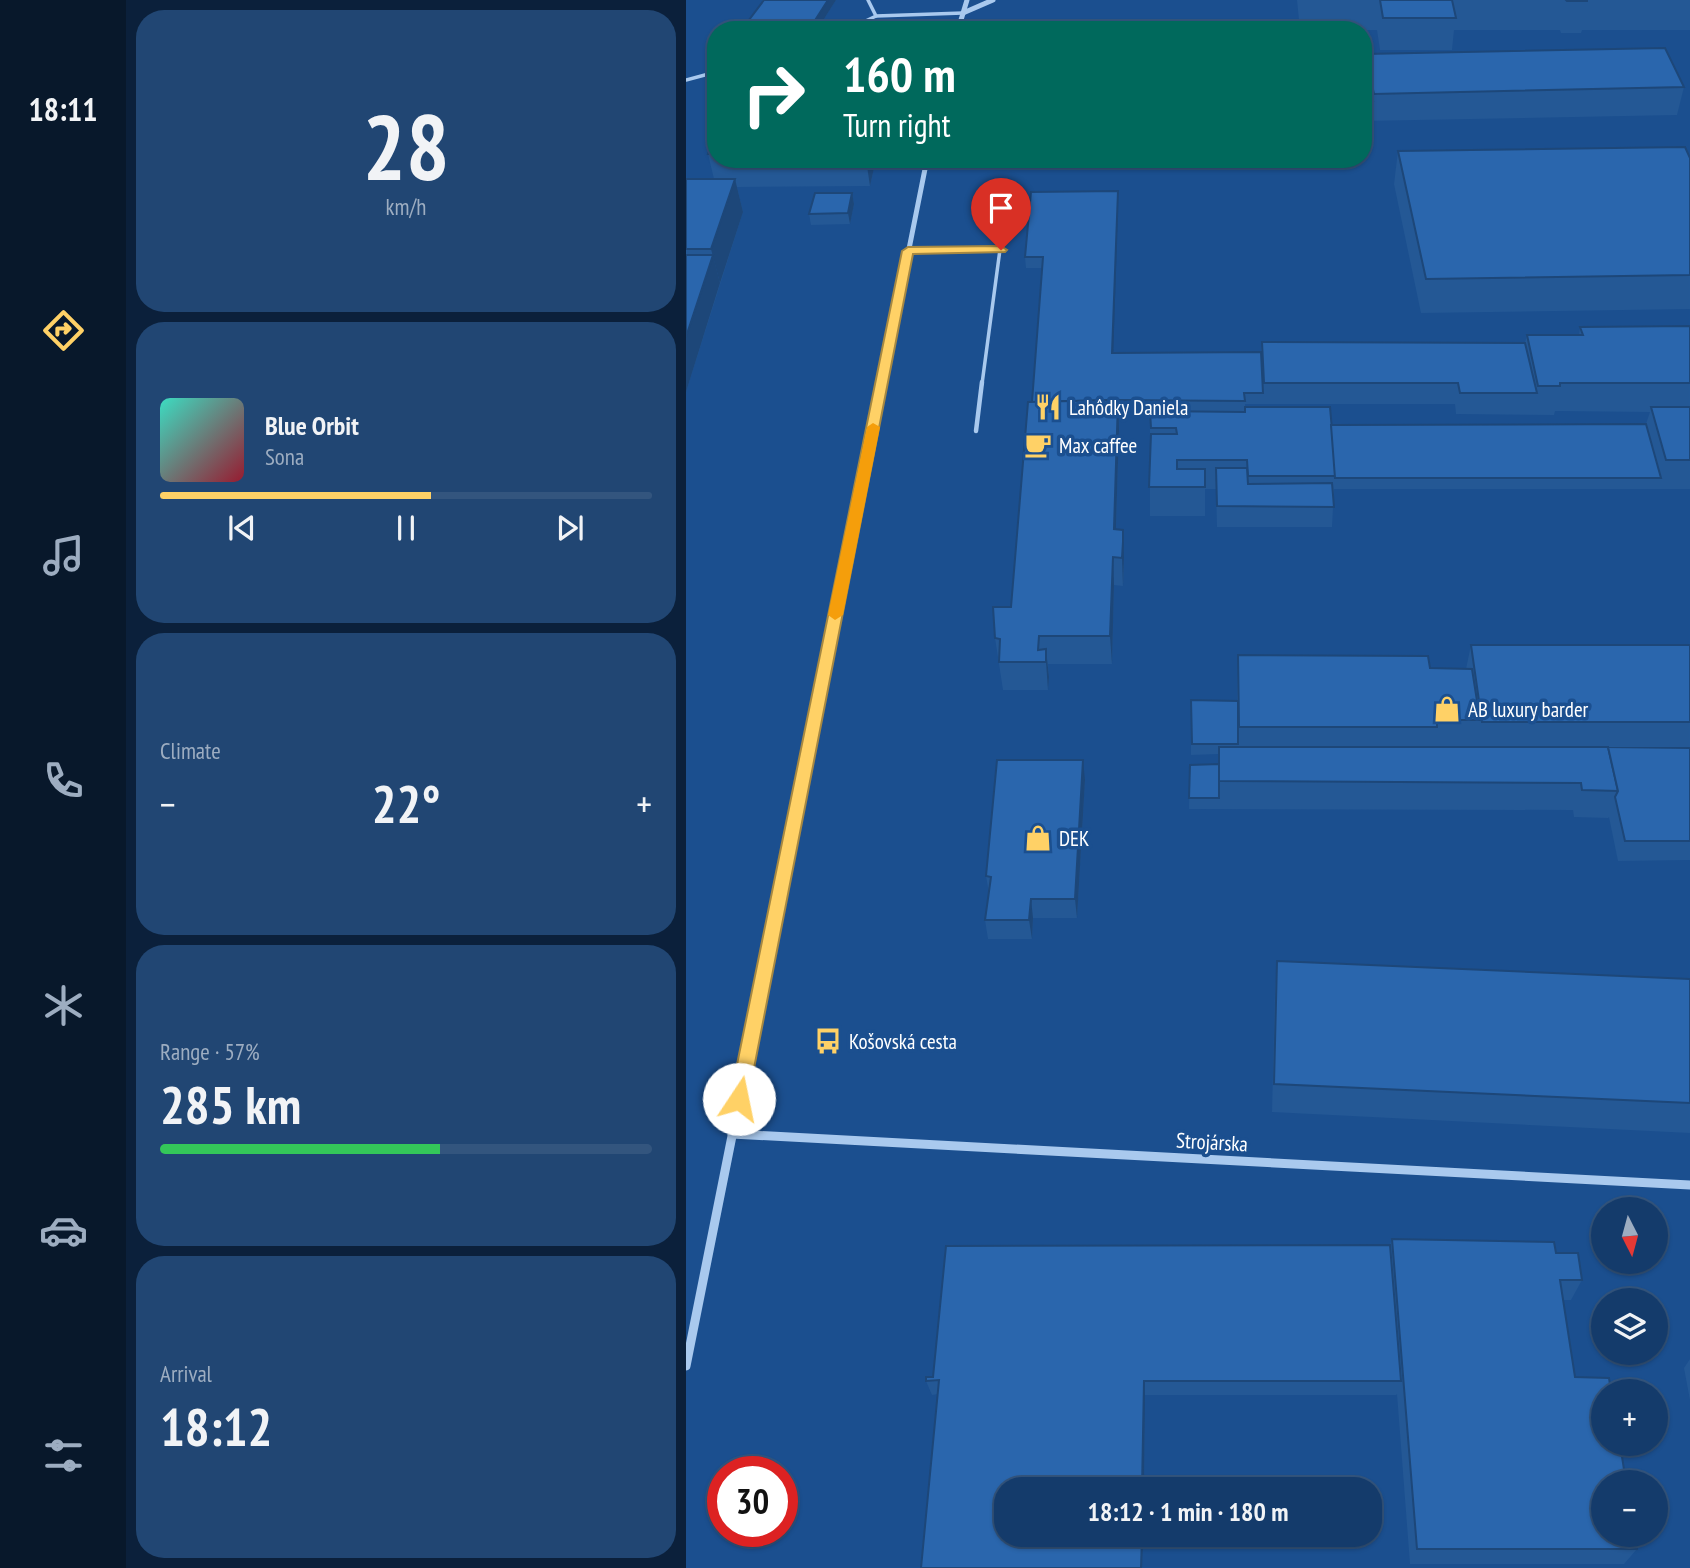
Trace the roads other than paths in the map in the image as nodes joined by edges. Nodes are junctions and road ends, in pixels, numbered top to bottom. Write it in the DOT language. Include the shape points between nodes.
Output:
graph roads {
  1 [pos="869,0"];
  2 [pos="967,0"];
  3 [pos="993,0"];
  4 [pos="962,13"];
  5 [pos="876,16"];
  6 [pos="866,21"];
  7 [pos="960,21"];
  8 [pos="707,74"];
  9 [pos="686,80"];
  10 [pos="925,168"];
  11 [pos="1003,227"];
  12 [pos="1001,250"];
  13 [pos="908,251"];
  14 [pos="976,431"];
  15 [pos="732,1134"];
  16 [pos="1690,1185"];
  17 [pos="686,1366"];
  1 -- 5 [label="lane"];
  2 -- 4 [label="street"];
  3 -- 4 [label="street"];
  4 -- 5 [label="lane"];
  4 -- 7 [label="street"];
  5 -- 6 [label="lane"];
  8 -- 9 [label="lane"];
  10 -- 13 [label="street"];
  11 -- 12 [label="lane"];
  12 -- 13 [label="lane"];
  12 -- 14 [label="lane"];
  13 -- 15 [label="street"];
  15 -- 16 [label="street, Strojárska"];
  15 -- 17 [label="street"];
}
